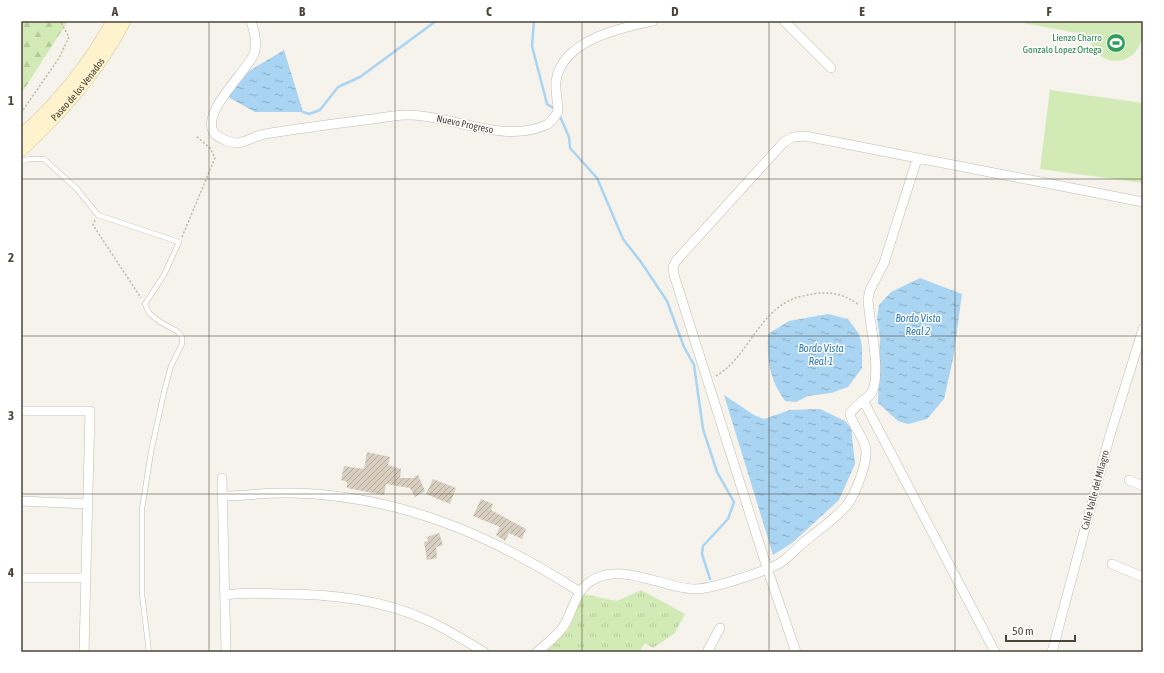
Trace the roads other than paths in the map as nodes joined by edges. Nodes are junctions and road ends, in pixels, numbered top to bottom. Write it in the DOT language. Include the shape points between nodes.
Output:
graph roads {
  1 [pos="112,21"];
  2 [pos="124,21"];
  3 [pos="251,21"];
  4 [pos="653,21"];
  5 [pos="784,21"];
  6 [pos="831,68"];
  7 [pos="21,136"];
  8 [pos="22,156"];
  9 [pos="917,159"];
  10 [pos="1143,202"];
  11 [pos="1143,329"];
  12 [pos="863,400"];
  13 [pos="21,412"];
  14 [pos="222,478"];
  15 [pos="1129,480"];
  16 [pos="1143,486"];
  17 [pos="222,496"];
  18 [pos="21,501"];
  19 [pos="88,504"];
  20 [pos="1112,564"];
  21 [pos="767,568"];
  22 [pos="1143,577"];
  23 [pos="21,578"];
  24 [pos="86,578"];
  25 [pos="580,592"];
  26 [pos="226,595"];
  27 [pos="720,628"];
  28 [pos="84,652"];
  29 [pos="149,652"];
  30 [pos="226,652"];
  31 [pos="484,652"];
  32 [pos="537,652"];
  33 [pos="707,652"];
  34 [pos="796,652"];
  35 [pos="995,652"];
  36 [pos="1052,652"];
  1 -- 7 [label="street, Paseo de los Venados" via="79,74 39,120"];
  2 -- 8 [label="street, Paseo de los Venados" via="87,81"];
  3 -- 4 [label="street, Nuevo Progreso" via="256,40 255,53 226,92 211,125 215,133 235,143 263,134 401,115 434,117 494,131 529,129 547,124 558,112 556,81 564,61 582,45 614,30"];
  5 -- 6 [label="street"];
  8 -- 29 [label="lane" via="29,159 44,159 77,189 98,215 179,242 164,275 145,304 160,322 177,331 182,337 182,344 171,366 164,392 142,509 142,594"];
  9 -- 10 [label="street"];
  9 -- 12 [label="street" via="884,264 870,290 868,312 876,372 872,392"];
  9 -- 21 [label="street" via="805,136 793,137 784,142 673,267"];
  11 -- 36 [label="street, Calle Valle del Milagro" via="1110,435"];
  12 -- 21 [label="street" via="850,414 851,422 862,437 866,454 862,474 847,505 780,563"];
  12 -- 35 [label="street"];
  13 -- 19 [label="street" via="90,410"];
  14 -- 17 [label="street"];
  15 -- 16 [label="street"];
  17 -- 25 [label="street" via="291,492 358,499 414,511 489,540 523,557"];
  17 -- 26 [label="street"];
  18 -- 19 [label="street"];
  19 -- 24 [label="street"];
  20 -- 22 [label="street"];
  21 -- 25 [label="street" via="718,586 695,590 627,574 605,576 591,581"];
  21 -- 34 [label="street"];
  23 -- 24 [label="street"];
  24 -- 28 [label="street"];
  25 -- 32 [label="street" via="565,624 557,635"];
  26 -- 30 [label="street"];
  26 -- 31 [label="street" via="312,594 353,598 398,609 428,620"];
  27 -- 33 [label="street"];
}
